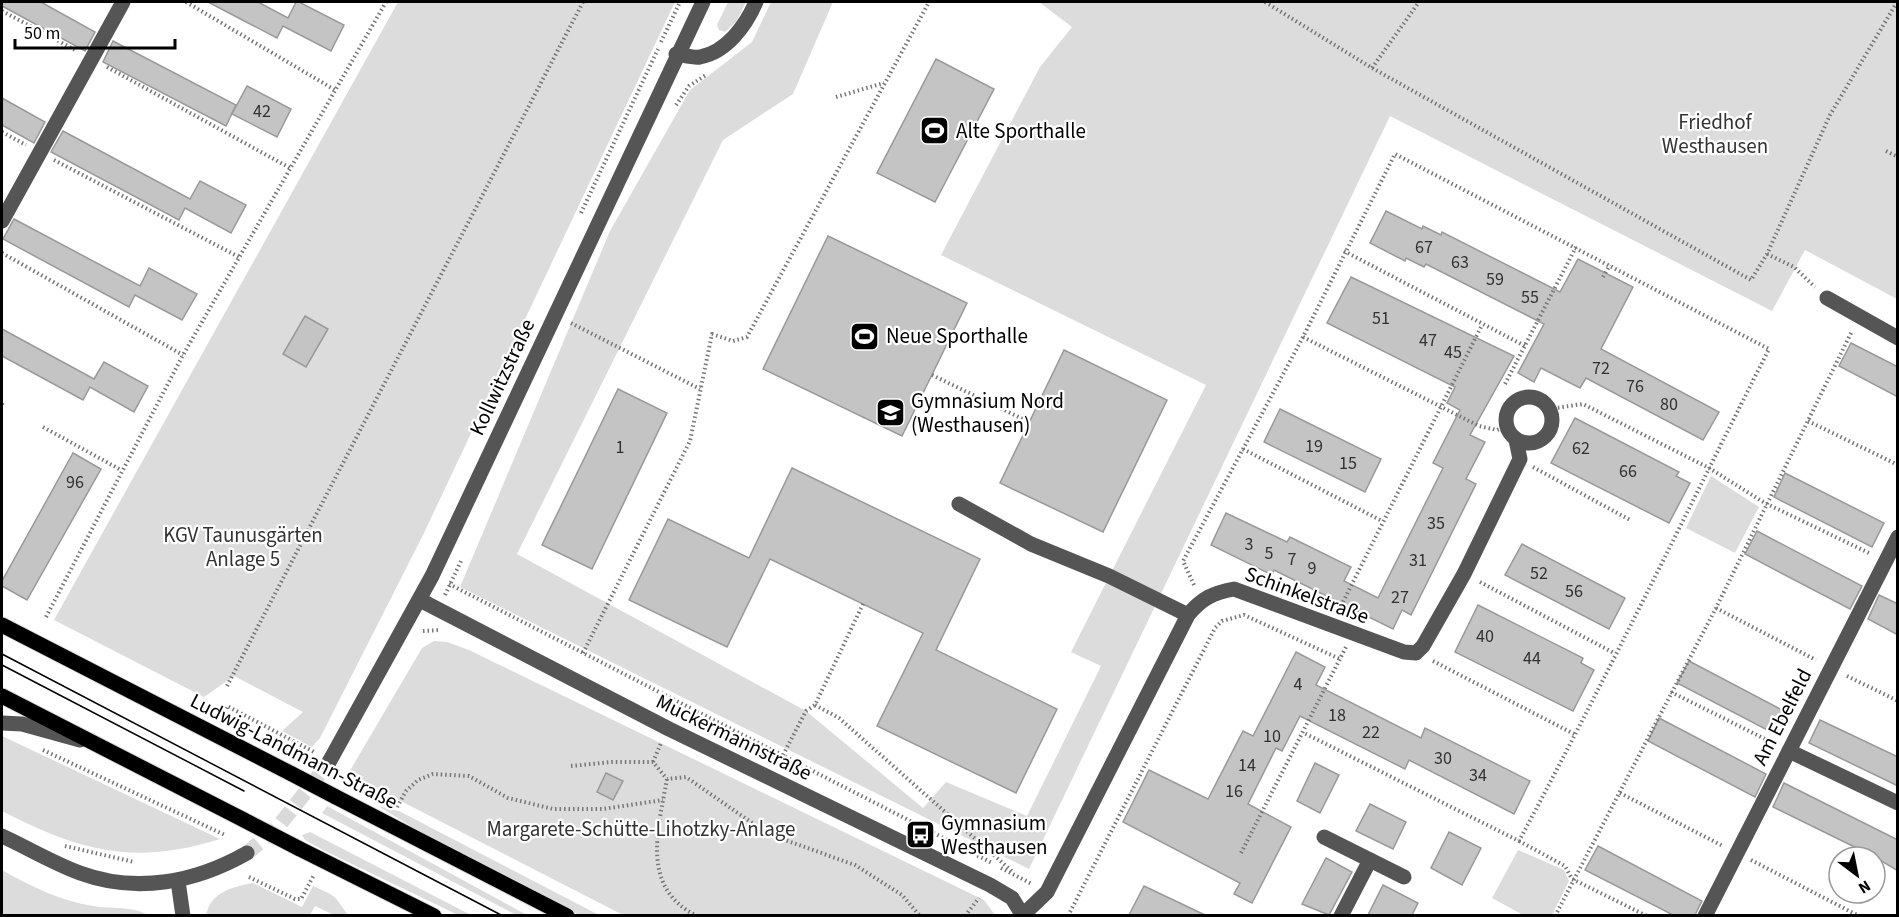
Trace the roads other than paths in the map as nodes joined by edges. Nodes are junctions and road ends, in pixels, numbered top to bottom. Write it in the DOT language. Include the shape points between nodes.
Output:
graph roads {
  1 [pos="123,2"];
  2 [pos="703,2"];
  3 [pos="756,2"];
  4 [pos="676,54"];
  5 [pos="2,221"];
  6 [pos="1827,298"];
  7 [pos="1898,338"];
  8 [pos="1516,440"];
  9 [pos="959,504"];
  10 [pos="1898,537"];
  11 [pos="1891,565"];
  12 [pos="420,600"];
  13 [pos="1188,615"];
  14 [pos="2,624"];
  15 [pos="2,696"];
  16 [pos="2,723"];
  17 [pos="90,743"];
  18 [pos="1789,751"];
  19 [pos="328,764"];
  20 [pos="1898,803"];
  21 [pos="2,826"];
  22 [pos="2,836"];
  23 [pos="1324,837"];
  24 [pos="33,850"];
  25 [pos="247,853"];
  26 [pos="1370,860"];
  27 [pos="1404,877"];
  28 [pos="178,881"];
  29 [pos="183,915"];
  30 [pos="434,915"];
  31 [pos="567,915"];
  32 [pos="1023,915"];
  33 [pos="1341,915"];
  34 [pos="1705,915"];
  1 -- 5 [label="street"];
  2 -- 4 [label="street, Kollwitzstraße"];
  3 -- 4 [label="street" via="734,37 718,50 699,57"];
  4 -- 12 [label="street, Kollwitzstraße"];
  6 -- 7 [label="street"];
  8 -- 8 [label="street" via="1506,427 1506,414 1522,398 1540,399 1550,409 1548,433 1528,444"];
  8 -- 13 [label="street, Schinkelstraße" via="1520,459 1464,574 1416,652 1404,652 1234,589 1201,599"];
  9 -- 13 [label="street" via="1031,544"];
  10 -- 11 [label="street, Am Ebelfeld"];
  11 -- 18 [label="street, Am Ebelfeld" via="1831,668"];
  12 -- 19 [label="street, Kollwitzstraße"];
  12 -- 32 [label="street, Muckermannstraße" via="669,729 990,885 1012,898"];
  13 -- 32 [label="street, Schinkelstraße" via="1047,892"];
  14 -- 31 [label="main road, Ludwig-Landmann-Straße, bridge"];
  15 -- 17 [label="main road"];
  16 -- 17 [label="street" via="22,724"];
  17 -- 30 [label="main road, bridge"];
  18 -- 20 [label="street"];
  18 -- 34 [label="street, Am Ebelfeld"];
  21 -- 24 [label="street"];
  22 -- 24 [label="street"];
  23 -- 26 [label="street"];
  24 -- 28 [label="street" via="82,873 106,879 140,884"];
  25 -- 28 [label="street"];
  26 -- 27 [label="street"];
  26 -- 33 [label="street"];
  28 -- 29 [label="street"];
}
